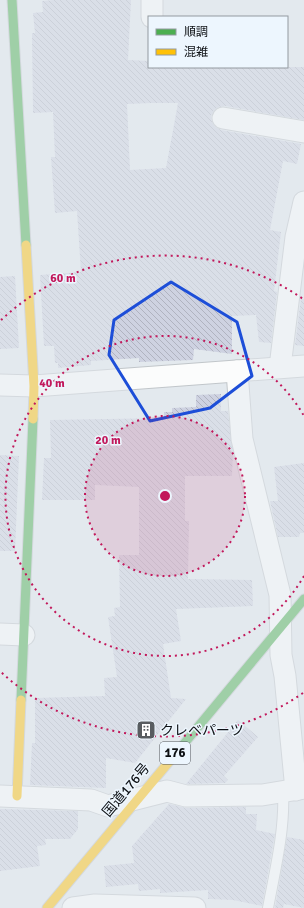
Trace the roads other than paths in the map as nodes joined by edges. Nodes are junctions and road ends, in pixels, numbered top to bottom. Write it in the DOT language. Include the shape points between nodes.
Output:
graph roads {
  1 [pos="12,0"];
  2 [pos="152,0"];
  3 [pos="152,16"];
  4 [pos="223,118"];
  5 [pos="304,132"];
  6 [pos="304,202"];
  7 [pos="304,366"];
  8 [pos="280,367"];
  9 [pos="237,371"];
  10 [pos="0,386"];
  11 [pos="34,386"];
  12 [pos="304,599"];
  13 [pos="281,626"];
  14 [pos="0,634"];
  15 [pos="24,635"];
  16 [pos="294,790"];
  17 [pos="9,796"];
  18 [pos="138,798"];
  19 [pos="62,905"];
  20 [pos="195,908"];
  21 [pos="268,908"];
  1 -- 11 [label="main road"];
  2 -- 3 [label="street"];
  4 -- 5 [label="street"];
  6 -- 8 [label="street" via="296,237"];
  7 -- 8 [label="street"];
  8 -- 9 [label="street"];
  9 -- 11 [label="street"];
  9 -- 13 [label="street" via="242,438 280,594"];
  10 -- 11 [label="street"];
  11 -- 15 [label="main road"];
  12 -- 13 [label="main road, 国道176号 / 176"];
  13 -- 16 [label="street" via="280,656 285,676"];
  13 -- 18 [label="main road, 国道176号 / 176"];
  14 -- 15 [label="street"];
  15 -- 17 [label="main road"];
  16 -- 18 [label="street" via="262,794 186,796 167,791"];
  16 -- 21 [label="lane" via="282,825"];
  17 -- 18 [label="street" via="91,800 108,806"];
  18 -- 19 [label="main road, 国道176号 / 176"];
  19 -- 20 [label="street"];
}
